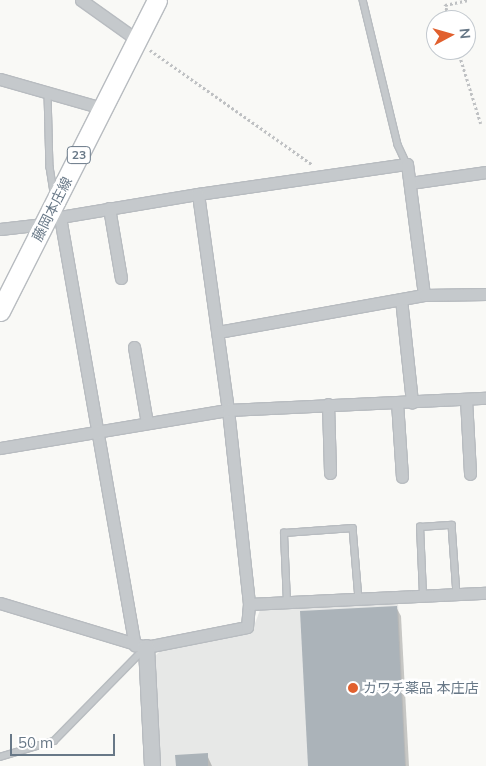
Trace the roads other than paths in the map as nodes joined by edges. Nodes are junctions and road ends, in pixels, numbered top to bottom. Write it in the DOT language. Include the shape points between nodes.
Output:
graph roads {
  1 [pos="81,0"];
  2 [pos="157,0"];
  3 [pos="363,0"];
  4 [pos="137,40"];
  5 [pos="0,79"];
  6 [pos="48,93"];
  7 [pos="102,108"];
  8 [pos="407,164"];
  9 [pos="486,172"];
  10 [pos="410,183"];
  11 [pos="198,194"];
  12 [pos="109,208"];
  13 [pos="53,213"];
  14 [pos="0,229"];
  15 [pos="121,278"];
  16 [pos="486,294"];
  17 [pos="424,296"];
  18 [pos="401,299"];
  19 [pos="0,311"];
  20 [pos="218,332"];
  21 [pos="134,347"];
  22 [pos="486,398"];
  23 [pos="466,399"];
  24 [pos="397,402"];
  25 [pos="412,402"];
  26 [pos="328,404"];
  27 [pos="228,410"];
  28 [pos="146,422"];
  29 [pos="96,430"];
  30 [pos="0,448"];
  31 [pos="330,473"];
  32 [pos="470,474"];
  33 [pos="402,477"];
  34 [pos="486,593"];
  35 [pos="423,595"];
  36 [pos="457,595"];
  37 [pos="359,599"];
  38 [pos="0,603"];
  39 [pos="287,603"];
  40 [pos="249,604"];
  41 [pos="140,646"];
  42 [pos="0,757"];
  43 [pos="152,766"];
  1 -- 4 [label="street"];
  2 -- 4 [label="main road, 藤岡本庄線 / 23"];
  3 -- 8 [label="lane" via="398,145"];
  4 -- 7 [label="main road, 藤岡本庄線 / 23"];
  5 -- 6 [label="street"];
  6 -- 7 [label="street"];
  6 -- 13 [label="lane"];
  7 -- 13 [label="main road, 藤岡本庄線 / 23"];
  8 -- 10 [label="street"];
  8 -- 11 [label="street"];
  9 -- 10 [label="street"];
  10 -- 17 [label="street"];
  11 -- 12 [label="street"];
  11 -- 20 [label="street"];
  12 -- 13 [label="street"];
  12 -- 15 [label="street"];
  13 -- 14 [label="street"];
  13 -- 19 [label="main road, 藤岡本庄線 / 23"];
  13 -- 29 [label="street"];
  16 -- 17 [label="street"];
  17 -- 18 [label="street"];
  18 -- 20 [label="street"];
  18 -- 25 [label="street"];
  20 -- 27 [label="street"];
  21 -- 28 [label="street"];
  22 -- 23 [label="street"];
  23 -- 25 [label="street"];
  23 -- 32 [label="street"];
  24 -- 25 [label="street"];
  24 -- 26 [label="street"];
  24 -- 33 [label="street"];
  26 -- 27 [label="street"];
  26 -- 31 [label="street"];
  27 -- 28 [label="street"];
  27 -- 40 [label="street"];
  28 -- 29 [label="street"];
  29 -- 30 [label="street"];
  29 -- 41 [label="street"];
  34 -- 36 [label="street"];
  35 -- 36 [label="street"];
  35 -- 36 [label="lane" via="420,527 452,525"];
  35 -- 37 [label="street"];
  37 -- 39 [label="street"];
  37 -- 39 [label="lane" via="353,528 284,533"];
  38 -- 41 [label="street"];
  39 -- 40 [label="street"];
  40 -- 41 [label="street" via="247,627"];
  41 -- 42 [label="lane" via="54,741"];
  41 -- 43 [label="street"];
}
